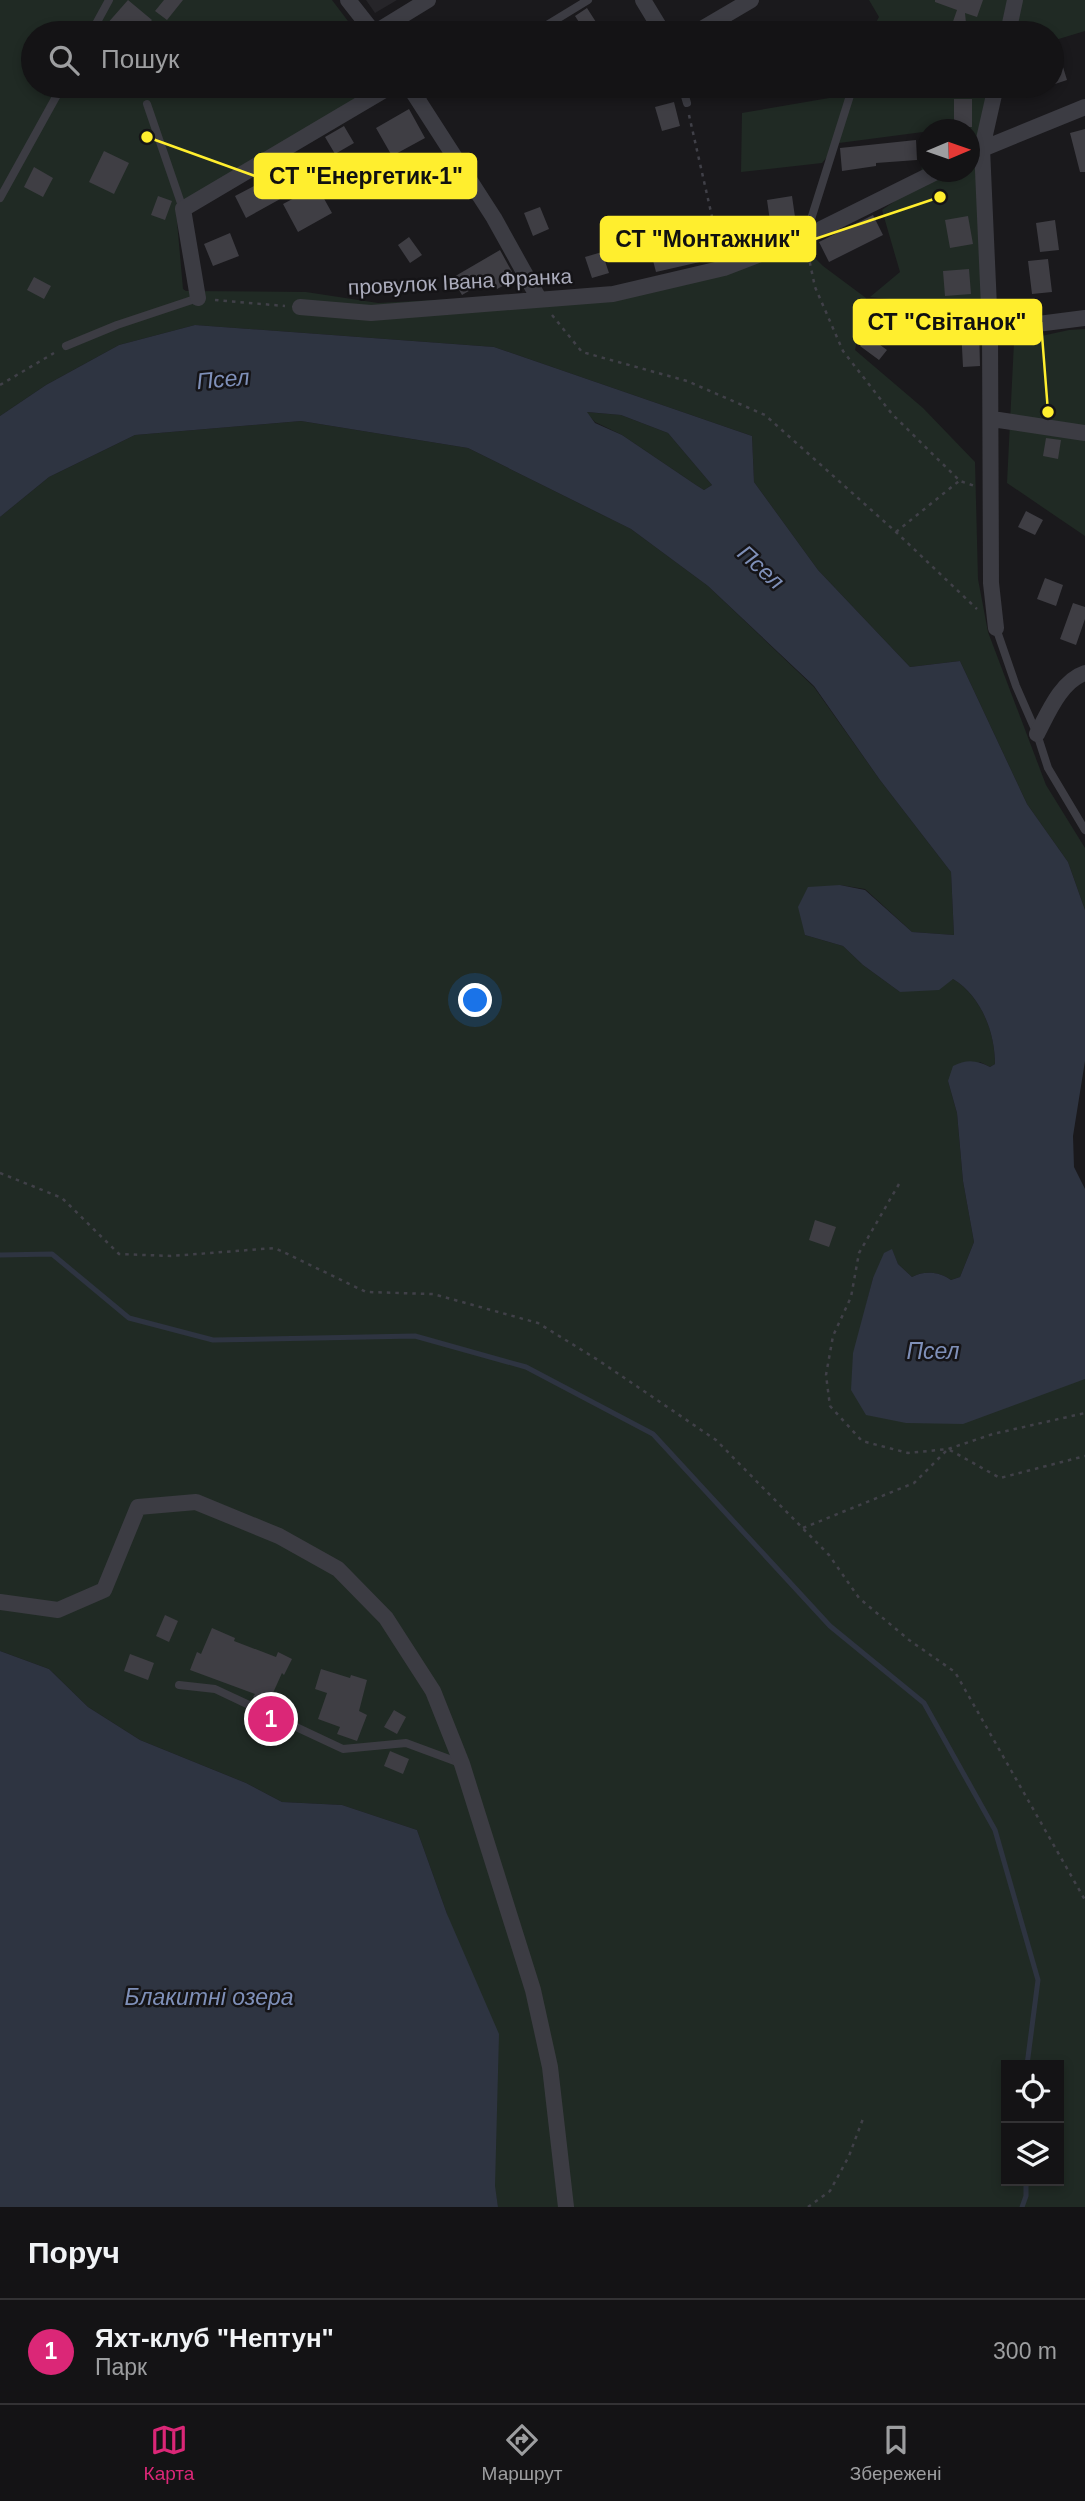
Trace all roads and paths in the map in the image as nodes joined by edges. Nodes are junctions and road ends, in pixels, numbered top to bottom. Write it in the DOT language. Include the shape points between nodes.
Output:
graph roads {
  1 [pos="109,0"];
  2 [pos="348,0"];
  3 [pos="428,0"];
  4 [pos="588,0"];
  5 [pos="643,0"];
  6 [pos="751,0"];
  7 [pos="1015,0"];
  8 [pos="98,21"];
  9 [pos="365,21"];
  10 [pos="394,21"];
  11 [pos="554,21"];
  12 [pos="656,21"];
  13 [pos="715,21"];
  14 [pos="1010,21"];
  15 [pos="55,98"];
  16 [pos="371,98"];
  17 [pos="417,98"];
  18 [pos="686,98"];
  19 [pos="849,98"];
  20 [pos="992,98"];
  21 [pos="687,103"];
  22 [pos="147,104"];
  23 [pos="1085,107"];
  24 [pos="980,138"];
  25 [pos="980,149"];
  26 [pos="917,181"];
  27 [pos="978,182"];
  28 [pos="0,198"];
  29 [pos="183,209"];
  30 [pos="805,237"];
  31 [pos="724,268"];
  32 [pos="198,298"];
  33 [pos="539,299"];
  34 [pos="300,307"];
  35 [pos="1085,318"];
  36 [pos="990,330"];
  37 [pos="66,346"];
  38 [pos="0,385"];
  39 [pos="992,419"];
  40 [pos="1085,433"];
  41 [pos="960,481"];
  42 [pos="990,490"];
  43 [pos="896,532"];
  44 [pos="976,609"];
  45 [pos="996,628"];
  46 [pos="1085,673"];
  47 [pos="1037,734"];
  48 [pos="1085,830"];
  49 [pos="0,1173"];
  50 [pos="900,1184"];
  51 [pos="1085,1413"];
  52 [pos="948,1449"];
  53 [pos="1085,1457"];
  54 [pos="803,1528"];
  55 [pos="0,1602"];
  56 [pos="179,1685"];
  57 [pos="463,1764"];
  58 [pos="1085,1900"];
  59 [pos="864,2116"];
  60 [pos="566,2207"];
  61 [pos="808,2207"];
  1 -- 8 [label="lane"];
  2 -- 9 [label="street"];
  3 -- 10 [label="street"];
  4 -- 11 [label="lane"];
  5 -- 12 [label="street"];
  6 -- 13 [label="street"];
  7 -- 14 [label="street"];
  15 -- 28 [label="lane"];
  16 -- 29 [label="street"];
  17 -- 33 [label="street" via="494,218"];
  18 -- 21 [label="lane"];
  19 -- 30 [label="lane"];
  20 -- 24 [label="street"];
  21 -- 31 [label="path"];
  22 -- 29 [label="lane"];
  23 -- 25 [label="street"];
  26 -- 30 [label="street, провулок Івана Франка"];
  27 -- 36 [label="street"];
  29 -- 32 [label="street"];
  30 -- 31 [label="street, провулок Івана Франка"];
  30 -- 41 [label="path" via="815,287 843,351 892,414"];
  31 -- 33 [label="street, провулок Івана Франка" via="612,294"];
  32 -- 34 [label="path"];
  32 -- 37 [label="lane"];
  33 -- 34 [label="street, провулок Івана Франка" via="371,313"];
  33 -- 43 [label="path" via="582,352 687,381 765,415"];
  35 -- 36 [label="street"];
  36 -- 39 [label="street"];
  37 -- 38 [label="path"];
  39 -- 40 [label="street"];
  39 -- 42 [label="street"];
  41 -- 42 [label="path"];
  41 -- 43 [label="path"];
  42 -- 45 [label="street"];
  43 -- 44 [label="path"];
  45 -- 47 [label="lane"];
  46 -- 47 [label="street" via="1074,676"];
  47 -- 48 [label="lane" via="1048,768"];
  49 -- 54 [label="path" via="62,1198 119,1254 275,1248 366,1292 433,1294 538,1323 716,1440"];
  50 -- 52 [label="path" via="859,1253 851,1297 833,1336 826,1375 830,1406 862,1441 908,1452"];
  51 -- 52 [label="path"];
  52 -- 53 [label="path" via="1000,1478"];
  52 -- 54 [label="path" via="914,1483"];
  54 -- 58 [label="path" via="859,1598 954,1672"];
  55 -- 57 [label="street" via="58,1610 104,1590 138,1507 196,1502 279,1536 338,1569 386,1618 426,1680"];
  56 -- 57 [label="lane" via="215,1689 343,1749 406,1743"];
  57 -- 60 [label="street" via="533,1990 550,2067"];
  59 -- 61 [label="path" via="830,2191"];
}
